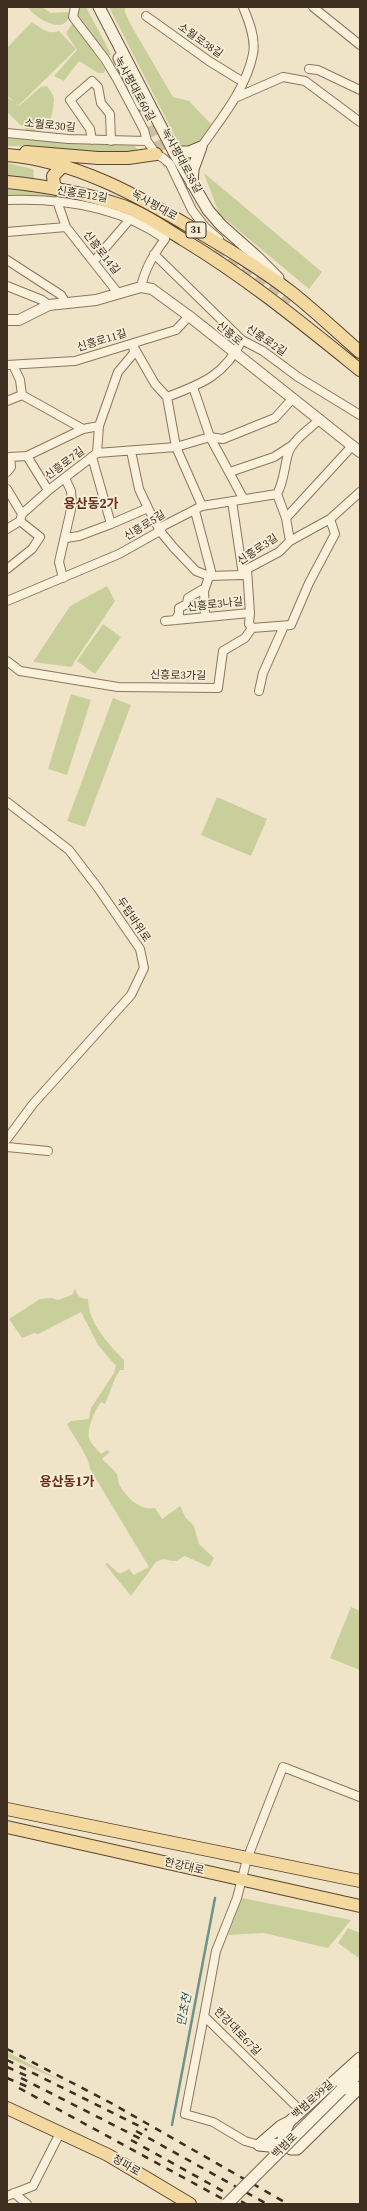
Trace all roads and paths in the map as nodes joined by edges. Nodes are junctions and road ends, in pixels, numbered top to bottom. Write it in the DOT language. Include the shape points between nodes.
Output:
graph roads {
  1 [pos="75,7"];
  2 [pos="243,7"];
  3 [pos="313,7"];
  4 [pos="97,8"];
  5 [pos="146,16"];
  6 [pos="360,45"];
  7 [pos="309,69"];
  8 [pos="125,73"];
  9 [pos="243,82"];
  10 [pos="360,90"];
  11 [pos="236,98"];
  12 [pos="360,122"];
  13 [pos="152,125"];
  14 [pos="7,133"];
  15 [pos="92,140"];
  16 [pos="110,141"];
  17 [pos="147,141"];
  18 [pos="201,147"];
  19 [pos="174,152"];
  20 [pos="156,154"];
  21 [pos="12,155"];
  22 [pos="63,166"];
  23 [pos="7,182"];
  24 [pos="192,184"];
  25 [pos="58,189"];
  26 [pos="7,200"];
  27 [pos="57,201"];
  28 [pos="131,218"];
  29 [pos="66,227"];
  30 [pos="7,232"];
  31 [pos="154,254"];
  32 [pos="236,254"];
  33 [pos="7,260"];
  34 [pos="94,261"];
  35 [pos="7,286"];
  36 [pos="141,287"];
  37 [pos="118,293"];
  38 [pos="292,293"];
  39 [pos="66,303"];
  40 [pos="49,305"];
  41 [pos="288,305"];
  42 [pos="189,316"];
  43 [pos="7,320"];
  44 [pos="242,340"];
  45 [pos="132,344"];
  46 [pos="360,352"];
  47 [pos="235,354"];
  48 [pos="10,365"];
  49 [pos="360,369"];
  50 [pos="194,387"];
  51 [pos="22,395"];
  52 [pos="167,397"];
  53 [pos="293,398"];
  54 [pos="7,401"];
  55 [pos="360,415"];
  56 [pos="320,419"];
  57 [pos="99,426"];
  58 [pos="82,429"];
  59 [pos="210,437"];
  60 [pos="293,445"];
  61 [pos="176,447"];
  62 [pos="356,449"];
  63 [pos="131,452"];
  64 [pos="8,456"];
  65 [pos="27,456"];
  66 [pos="95,456"];
  67 [pos="7,472"];
  68 [pos="230,472"];
  69 [pos="65,478"];
  70 [pos="7,489"];
  71 [pos="48,490"];
  72 [pos="360,492"];
  73 [pos="276,494"];
  74 [pos="243,498"];
  75 [pos="232,500"];
  76 [pos="148,508"];
  77 [pos="199,509"];
  78 [pos="21,517"];
  79 [pos="286,518"];
  80 [pos="330,519"];
  81 [pos="111,524"];
  82 [pos="7,529"];
  83 [pos="160,531"];
  84 [pos="66,538"];
  85 [pos="290,541"];
  86 [pos="7,569"];
  87 [pos="245,572"];
  88 [pos="209,576"];
  89 [pos="63,578"];
  90 [pos="205,588"];
  91 [pos="7,601"];
  92 [pos="250,613"];
  93 [pos="205,617"];
  94 [pos="165,620"];
  95 [pos="175,620"];
  96 [pos="284,626"];
  97 [pos="252,628"];
  98 [pos="7,661"];
  99 [pos="259,691"];
  100 [pos="7,802"];
  101 [pos="10,1128"];
  102 [pos="7,1139"];
  103 [pos="7,1147"];
  104 [pos="48,1150"];
  105 [pos="360,1797"];
  106 [pos="7,1809"];
  107 [pos="7,1827"];
  108 [pos="247,1859"];
  109 [pos="241,1879"];
  110 [pos="360,1881"];
  111 [pos="360,1906"];
  112 [pos="204,2016"];
  113 [pos="360,2058"];
  114 [pos="360,2072"];
  115 [pos="360,2077"];
  116 [pos="360,2087"];
  117 [pos="343,2092"];
  118 [pos="305,2107"];
  119 [pos="7,2108"];
  120 [pos="289,2122"];
  121 [pos="323,2124"];
  122 [pos="60,2133"];
  123 [pos="284,2142"];
  124 [pos="260,2145"];
  125 [pos="11,2194"];
  126 [pos="185,2202"];
  127 [pos="27,2204"];
  128 [pos="227,2204"];
  129 [pos="233,2204"];
  1 -- 17 [label="street, 녹사평대로60길" via="73,17 113,72 130,101"];
  2 -- 9 [label="street" via="251,27 254,54"];
  3 -- 6 [label="street"];
  4 -- 8 [label="main road, 녹사평대로58길"];
  4 -- 19 [label="main road, 녹사평대로58길"];
  5 -- 9 [label="street, 소월로38길"];
  7 -- 10 [label="street" via="318,70"];
  8 -- 13 [label="main road, 녹사평대로58길"];
  8 -- 17 [label="street" via="125,79 148,129"];
  9 -- 11 [label="street"];
  11 -- 12 [label="street" via="283,78 305,82"];
  11 -- 18 [label="street"];
  14 -- 15 [label="street, 소월로30길"];
  15 -- 16 [label="street, 소월로30길"];
  15 -- 16 [label="street, 소월로30길" via="90,129 70,100 92,81 98,87 101,103 110,114"];
  16 -- 17 [label="street, 소월로30길"];
  17 -- 20 [label="street, 녹사평대로60길"];
  18 -- 19 [label="main road" via="189,152"];
  18 -- 24 [label="main road" via="195,158"];
  19 -- 24 [label="main road, 녹사평대로58길"];
  20 -- 21 [label="main road" via="128,158 98,158 26,151"];
  20 -- 32 [label="street, 녹사평대로60길" via="170,164 192,210 205,227"];
  21 -- 22 [label="main road, 녹사평대로 / 31"];
  22 -- 25 [label="main road" via="53,176 54,185"];
  22 -- 32 [label="main road, 녹사평대로 / 31" via="118,186"];
  23 -- 25 [label="main road, 녹사평대로 / 31"];
  24 -- 38 [label="main road, 녹사평대로58길" via="221,225"];
  25 -- 49 [label="main road, 녹사평대로 / 31" via="123,206 146,216 227,266"];
  26 -- 27 [label="street, 신흥로12길"];
  27 -- 28 [label="street, 신흥로12길" via="109,210"];
  27 -- 29 [label="street, 신흥로14길"];
  28 -- 31 [label="street, 신흥로12길" via="165,239"];
  28 -- 34 [label="street"];
  29 -- 30 [label="street"];
  29 -- 34 [label="street, 신흥로14길"];
  31 -- 36 [label="street, 신흥로12길"];
  31 -- 44 [label="street, 신흥로2길"];
  32 -- 38 [label="main road, 녹사평대로 / 31"];
  33 -- 39 [label="street" via="61,295"];
  34 -- 37 [label="street, 신흥로14길"];
  35 -- 40 [label="street"];
  36 -- 37 [label="street"];
  36 -- 42 [label="street, 신흥로" via="158,292"];
  37 -- 39 [label="street" via="96,300"];
  38 -- 46 [label="main road, 녹사평대로 / 31"];
  39 -- 40 [label="street"];
  40 -- 43 [label="street" via="19,320"];
  41 -- 49 [label="main road"];
  42 -- 45 [label="street, 신흥로11길" via="176,330"];
  42 -- 47 [label="street, 신흥로"];
  44 -- 47 [label="street"];
  44 -- 55 [label="street, 신흥로2길"];
  45 -- 48 [label="street, 신흥로11길" via="76,361"];
  45 -- 52 [label="street" via="155,384"];
  45 -- 57 [label="street" via="134,353 118,372"];
  47 -- 50 [label="street" via="212,378"];
  47 -- 53 [label="street, 신흥로"];
  48 -- 51 [label="street, 신흥로11길" via="20,380"];
  50 -- 52 [label="street"];
  50 -- 59 [label="street"];
  51 -- 54 [label="street"];
  51 -- 58 [label="street"];
  52 -- 61 [label="street"];
  53 -- 56 [label="street, 신흥로"];
  53 -- 59 [label="street, 신흥로7길" via="275,418 223,439"];
  56 -- 60 [label="street"];
  56 -- 62 [label="street, 신흥로"];
  57 -- 58 [label="street"];
  57 -- 66 [label="street"];
  58 -- 65 [label="street"];
  59 -- 61 [label="street, 신흥로7길"];
  59 -- 68 [label="street"];
  60 -- 68 [label="street" via="274,457"];
  60 -- 73 [label="street" via="288,453 283,479"];
  61 -- 63 [label="street, 신흥로7길"];
  61 -- 77 [label="street"];
  62 -- 79 [label="street"];
  63 -- 66 [label="street, 신흥로7길"];
  63 -- 76 [label="street" via="139,489"];
  64 -- 65 [label="street"];
  64 -- 67 [label="street" via="11,467"];
  65 -- 71 [label="street"];
  66 -- 69 [label="street, 신흥로7길"];
  66 -- 81 [label="street"];
  68 -- 74 [label="street"];
  69 -- 71 [label="street, 신흥로7길"];
  69 -- 84 [label="street" via="71,491 72,505"];
  70 -- 78 [label="street"];
  71 -- 78 [label="street, 신흥로7길"];
  72 -- 80 [label="street, 신흥로3길"];
  73 -- 74 [label="street, 신흥로5길"];
  73 -- 79 [label="street"];
  74 -- 75 [label="street, 신흥로5길"];
  75 -- 77 [label="street, 신흥로5길"];
  75 -- 87 [label="street, 신흥로3나길"];
  76 -- 81 [label="street"];
  76 -- 83 [label="street"];
  77 -- 83 [label="street, 신흥로5길" via="163,526"];
  77 -- 88 [label="street" via="211,571"];
  78 -- 82 [label="street, 신흥로7길"];
  78 -- 86 [label="street" via="40,537 32,549"];
  79 -- 85 [label="street"];
  80 -- 85 [label="street, 신흥로3길"];
  80 -- 96 [label="street" via="335,534 309,583 291,625"];
  81 -- 84 [label="street"];
  83 -- 88 [label="street" via="196,571"];
  83 -- 89 [label="street, 신흥로5길" via="119,554"];
  84 -- 89 [label="street" via="59,562"];
  85 -- 87 [label="street, 신흥로3길" via="279,552"];
  87 -- 88 [label="street, 신흥로3길"];
  87 -- 92 [label="street, 신흥로3나길"];
  88 -- 90 [label="street"];
  89 -- 91 [label="street, 신흥로5길"];
  90 -- 93 [label="street"];
  90 -- 95 [label="street" via="188,598 187,604 179,608"];
  92 -- 93 [label="street, 신흥로3나길"];
  92 -- 97 [label="street" via="249,624"];
  93 -- 95 [label="street, 신흥로3나길"];
  94 -- 95 [label="street, 신흥로3나길"];
  96 -- 97 [label="street"];
  96 -- 99 [label="street" via="263,673"];
  97 -- 98 [label="street, 신흥로3가길" via="245,638 223,651 218,688 118,687 20,671"];
  100 -- 101 [label="street, 두텁바위로" via="69,850 140,949 144,968 131,995"];
  101 -- 102 [label="street, 두텁바위로"];
  103 -- 104 [label="street"];
  105 -- 108 [label="street, 한강대로67길" via="283,1767"];
  106 -- 108 [label="main road, 한강대로"];
  107 -- 109 [label="main road, 한강대로"];
  108 -- 109 [label="street, 한강대로67길"];
  108 -- 110 [label="main road, 한강대로"];
  109 -- 111 [label="main road, 한강대로"];
  109 -- 112 [label="street, 한강대로67길" via="237,1898 216,1951"];
  112 -- 118 [label="street, 한강대로67길"];
  112 -- 124 [label="street" via="185,2114 213,2122 245,2141"];
  113 -- 118 [label="main road, 백범로99길"];
  114 -- 117 [label="main road, 백범로"];
  115 -- 117 [label="main road, 백범로"];
  116 -- 121 [label="main road, 백범로99길"];
  117 -- 128 [label="main road, 백범로, bridge"];
  117 -- 129 [label="main road, 백범로"];
  118 -- 120 [label="main road, 백범로99길"];
  118 -- 121 [label="main road" via="309,2116 317,2123"];
  119 -- 122 [label="main road, 청파로"];
  120 -- 123 [label="main road, 백범로99길" via="283,2136"];
  120 -- 124 [label="main road"];
  121 -- 123 [label="main road, 백범로99길" via="297,2148 288,2148"];
  122 -- 125 [label="street" via="33,2186"];
  122 -- 126 [label="main road, 청파로" via="108,2155"];
  123 -- 124 [label="main road" via="269,2146"];
  125 -- 127 [label="street"];
}
